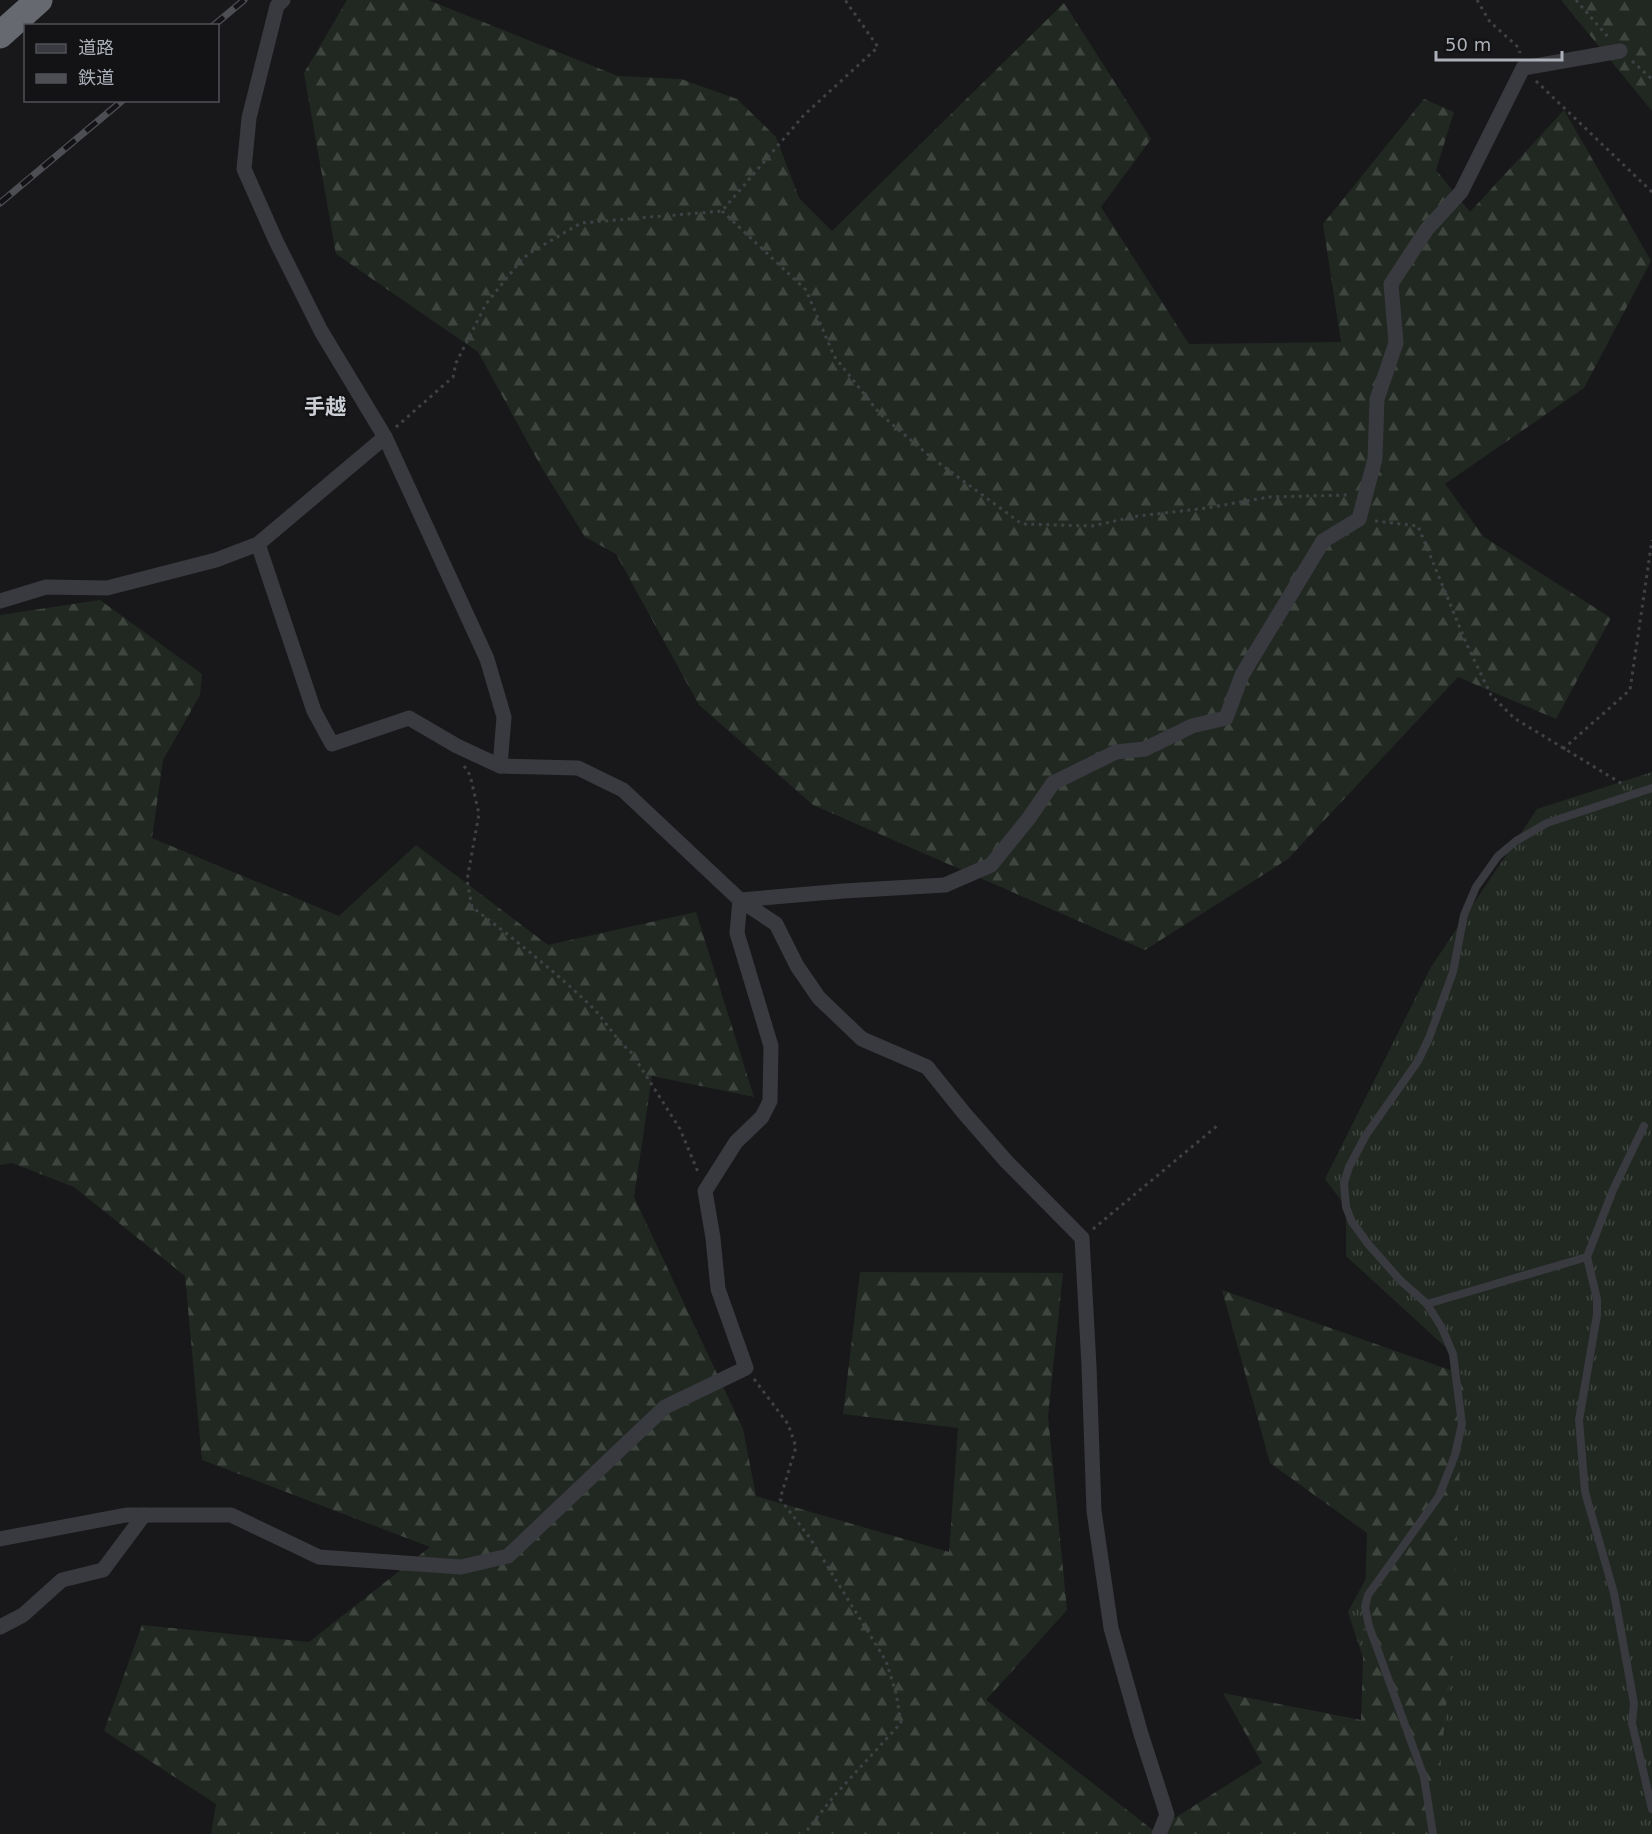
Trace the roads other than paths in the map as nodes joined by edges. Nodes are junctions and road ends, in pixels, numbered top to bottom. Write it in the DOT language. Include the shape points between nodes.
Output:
graph roads {
  1 [pos="39,0"];
  2 [pos="283,0"];
  3 [pos="0,35"];
  4 [pos="1620,51"];
  5 [pos="385,437"];
  6 [pos="258,544"];
  7 [pos="0,601"];
  8 [pos="500,766"];
  9 [pos="1652,788"];
  10 [pos="740,900"];
  11 [pos="1644,1126"];
  12 [pos="1587,1257"];
  13 [pos="1427,1304"];
  14 [pos="144,1515"];
  15 [pos="0,1539"];
  16 [pos="0,1627"];
  17 [pos="1652,1809"];
  18 [pos="1159,1834"];
  19 [pos="1433,1834"];
  1 -- 3 [label="highway"];
  2 -- 5 [label="street" via="277,6 249,118 244,169 321,331"];
  4 -- 10 [label="street" via="1523,68 1461,192 1427,229 1392,284 1396,343 1377,399 1375,459 1359,519 1323,541 1242,675 1226,718 1192,726 1145,749 1116,752 1053,783 991,866 945,885"];
  5 -- 6 [label="street"];
  5 -- 8 [label="street" via="487,659 504,717"];
  6 -- 7 [label="street" via="216,560 107,588 46,587"];
  6 -- 8 [label="street" via="314,711 332,744 409,718"];
  8 -- 10 [label="street" via="578,768 623,790"];
  9 -- 13 [label="lane" via="1546,823 1498,856 1476,887 1464,915 1453,972 1418,1061 1366,1134 1349,1167 1344,1183 1352,1222 1400,1280"];
  10 -- 14 [label="street" via="737,933 771,1046 770,1101 762,1117 736,1142 705,1191 718,1289 746,1368 664,1407 508,1556 461,1567 319,1557 231,1515"];
  10 -- 18 [label="street" via="776,924 819,998 862,1039 927,1067 1006,1161 1082,1238 1094,1511 1111,1628 1167,1815"];
  11 -- 12 [label="lane"];
  12 -- 13 [label="lane"];
  12 -- 17 [label="lane" via="1598,1299 1579,1420 1585,1492 1614,1593 1634,1703 1632,1723"];
  13 -- 19 [label="lane" via="1453,1354 1462,1424 1439,1496 1368,1595 1365,1607 1424,1777"];
  14 -- 15 [label="street"];
  14 -- 16 [label="street" via="103,1570 62,1580 23,1615"];
}
